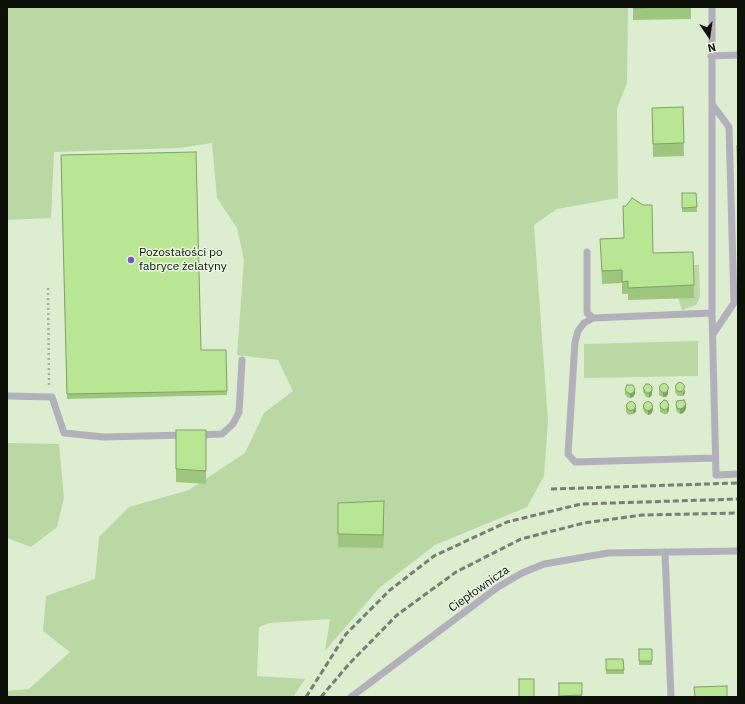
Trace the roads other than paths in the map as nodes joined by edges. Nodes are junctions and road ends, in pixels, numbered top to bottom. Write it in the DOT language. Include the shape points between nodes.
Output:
graph roads {
  1 [pos="712,7"];
  2 [pos="738,55"];
  3 [pos="711,56"];
  4 [pos="711,103"];
  5 [pos="587,252"];
  6 [pos="712,313"];
  7 [pos="593,318"];
  8 [pos="713,334"];
  9 [pos="242,360"];
  10 [pos="7,396"];
  11 [pos="715,458"];
  12 [pos="738,474"];
  13 [pos="738,551"];
  14 [pos="665,552"];
  15 [pos="350,697"];
  16 [pos="671,697"];
  1 -- 3 [label="lane"];
  2 -- 3 [label="lane"];
  3 -- 4 [label="lane"];
  4 -- 6 [label="lane"];
  4 -- 8 [label="lane" via="729,127 734,303"];
  5 -- 7 [label="lane" via="587,313"];
  6 -- 7 [label="lane"];
  6 -- 8 [label="lane"];
  7 -- 11 [label="lane" via="584,323 578,331 575,342 568,454 575,462"];
  8 -- 11 [label="lane"];
  9 -- 10 [label="lane" via="239,412 233,424 222,434 104,438 64,433 52,397"];
  11 -- 12 [label="lane" via="716,475"];
  13 -- 14 [label="lane, Ciepłownicza"];
  14 -- 15 [label="lane, Ciepłownicza" via="608,552 544,564 522,573 498,587"];
  14 -- 16 [label="lane"];
}
